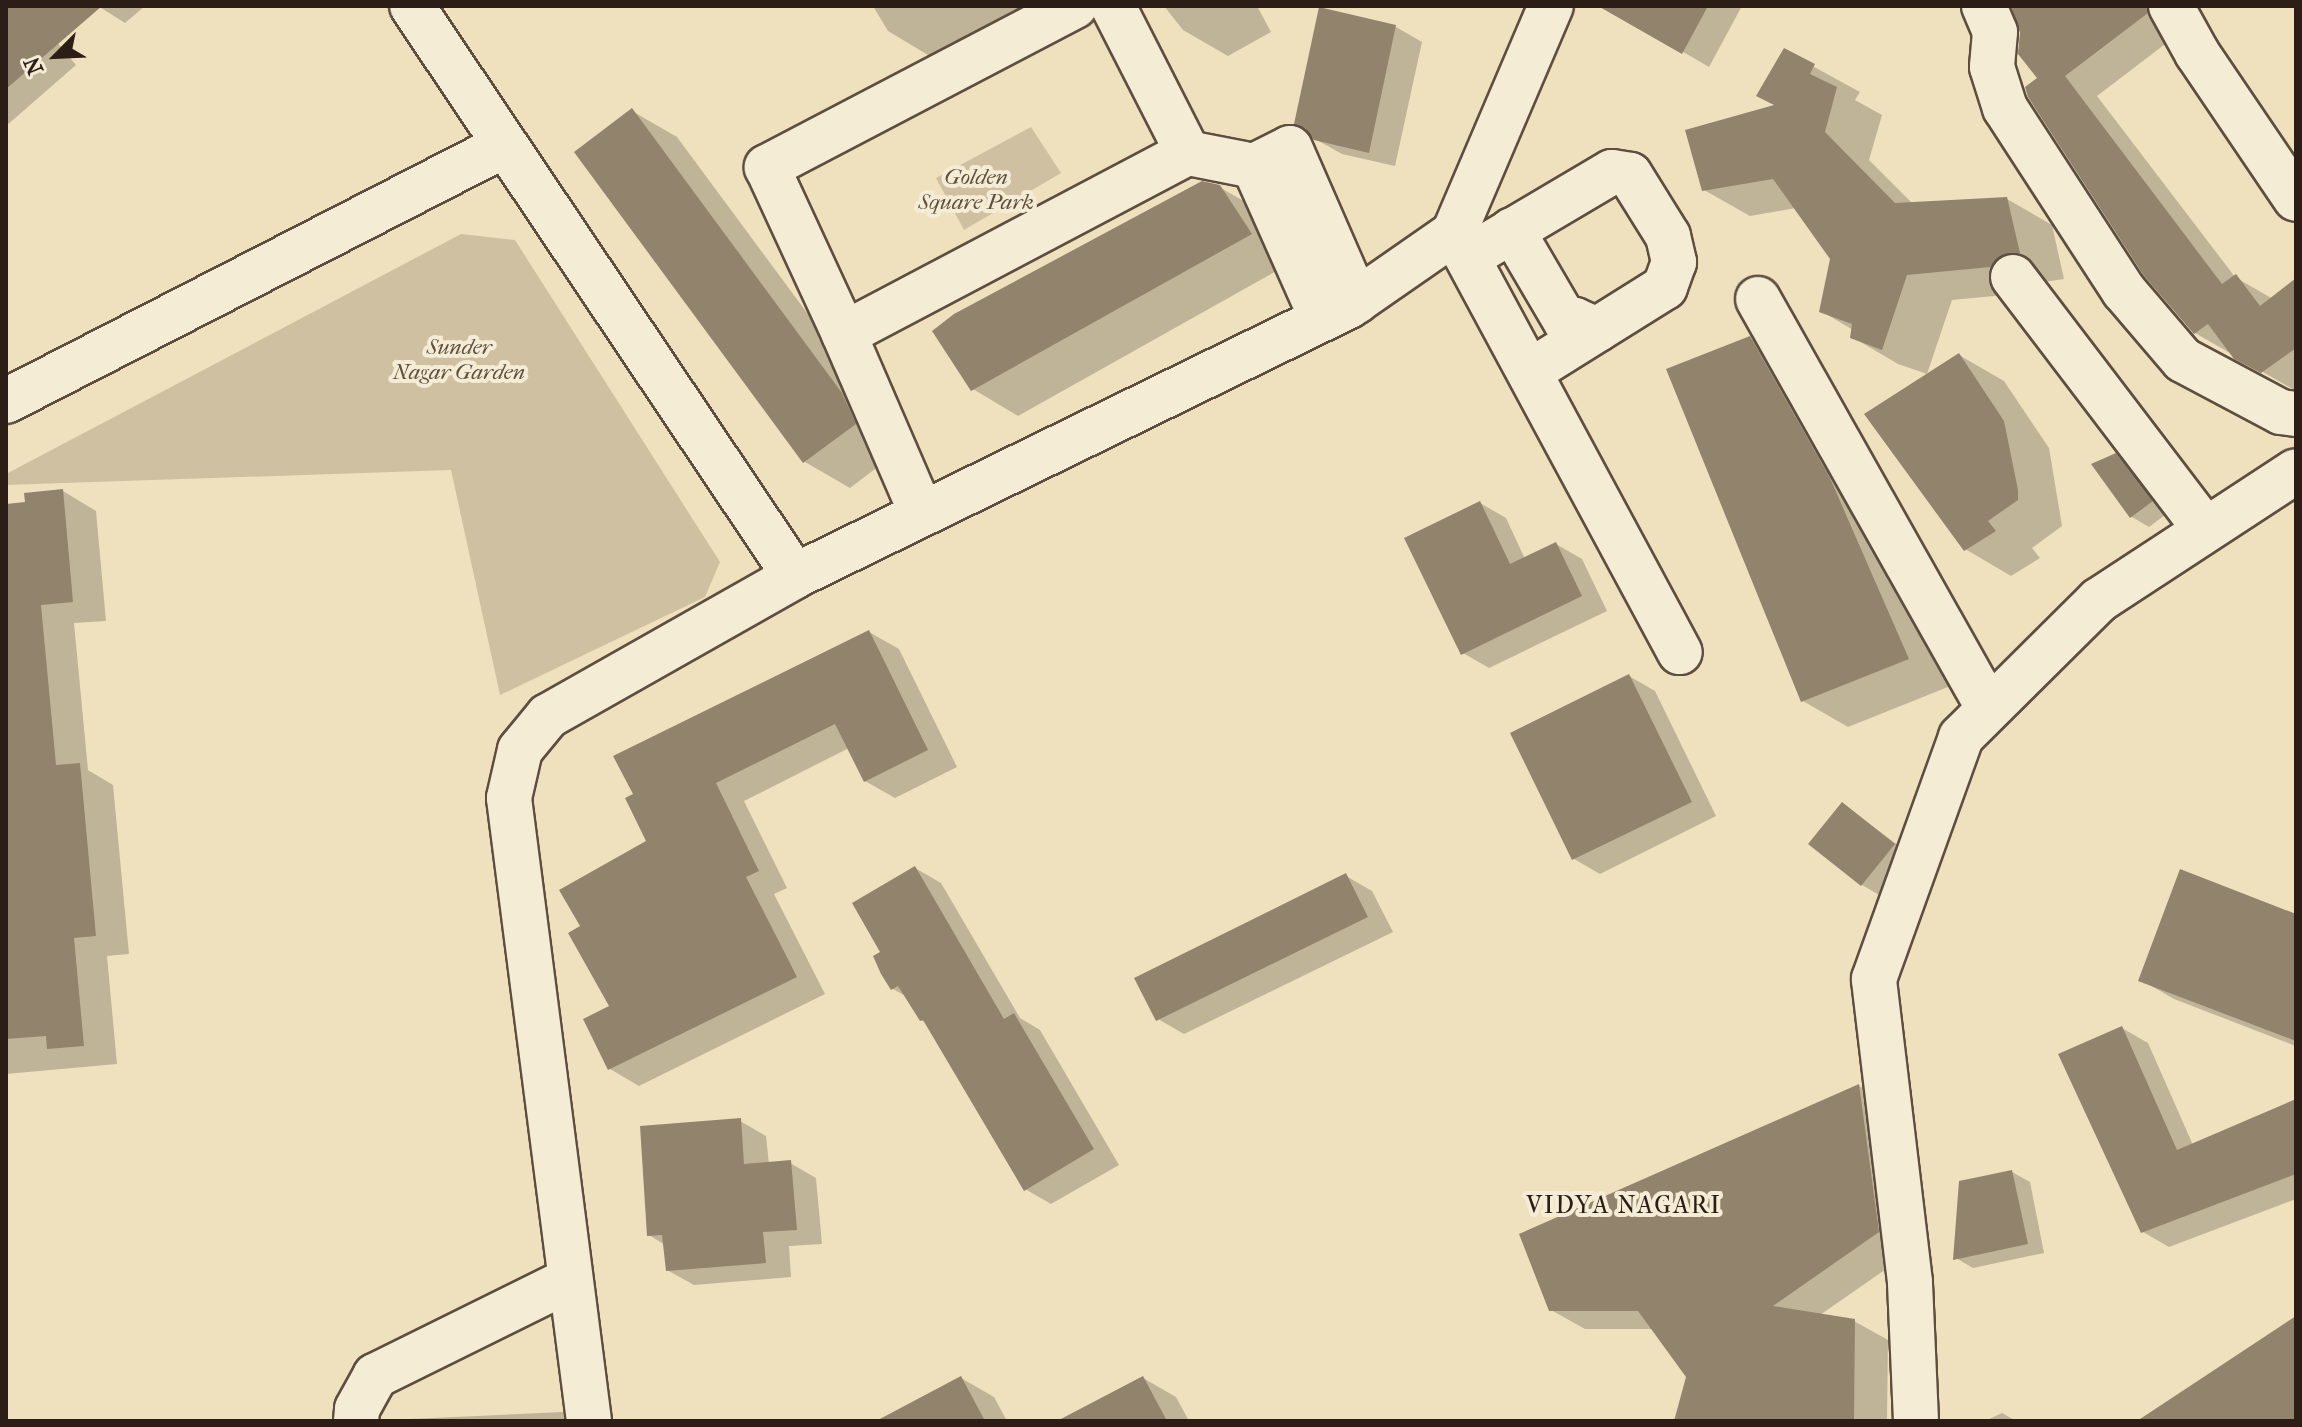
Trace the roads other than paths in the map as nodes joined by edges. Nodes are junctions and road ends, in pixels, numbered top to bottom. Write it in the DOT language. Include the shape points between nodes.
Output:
graph roads {
  1 [pos="412,6"];
  2 [pos="1075,6"];
  3 [pos="1113,6"];
  4 [pos="1551,6"];
  5 [pos="1984,6"];
  6 [pos="2171,6"];
  7 [pos="505,145"];
  8 [pos="1188,153"];
  9 [pos="2296,199"];
  10 [pos="1512,230"];
  11 [pos="1461,245"];
  12 [pos="2013,277"];
  13 [pos="1758,299"];
  14 [pos="1340,310"];
  15 [pos="1597,330"];
  16 [pos="844,334"];
  17 [pos="1529,372"];
  18 [pos="6,401"];
  19 [pos="2296,414"];
  20 [pos="2296,471"];
  21 [pos="922,514"];
  22 [pos="2205,529"];
  23 [pos="795,576"];
  24 [pos="1680,652"];
  25 [pos="1988,707"];
  26 [pos="569,1280"];
  27 [pos="356,1421"];
  28 [pos="589,1421"];
  29 [pos="1916,1421"];
  1 -- 7 [label="street"];
  2 -- 16 [label="street" via="767,167"];
  3 -- 8 [label="street"];
  4 -- 11 [label="street"];
  5 -- 19 [label="street" via="1995,32 1992,67 2005,108 2124,291 2183,360 2281,412"];
  6 -- 9 [label="street"];
  7 -- 18 [label="street"];
  7 -- 23 [label="street"];
  8 -- 14 [label="street" via="1272,157"];
  8 -- 16 [label="street"];
  10 -- 11 [label="street"];
  10 -- 15 [label="street" via="1566,322 1575,320"];
  10 -- 15 [label="street" via="1612,172 1630,175 1668,236 1674,262 1665,287"];
  11 -- 14 [label="street"];
  11 -- 17 [label="street"];
  12 -- 22 [label="street"];
  13 -- 25 [label="street"];
  14 -- 21 [label="street"];
  15 -- 17 [label="street"];
  16 -- 21 [label="street"];
  17 -- 24 [label="street"];
  20 -- 22 [label="street"];
  21 -- 23 [label="street"];
  22 -- 25 [label="street" via="2099,600"];
  23 -- 26 [label="street" via="548,716 520,750 509,798"];
  25 -- 29 [label="street" via="1961,737 1874,979 1910,1282"];
  26 -- 27 [label="street" via="375,1376"];
  26 -- 28 [label="street"];
}
